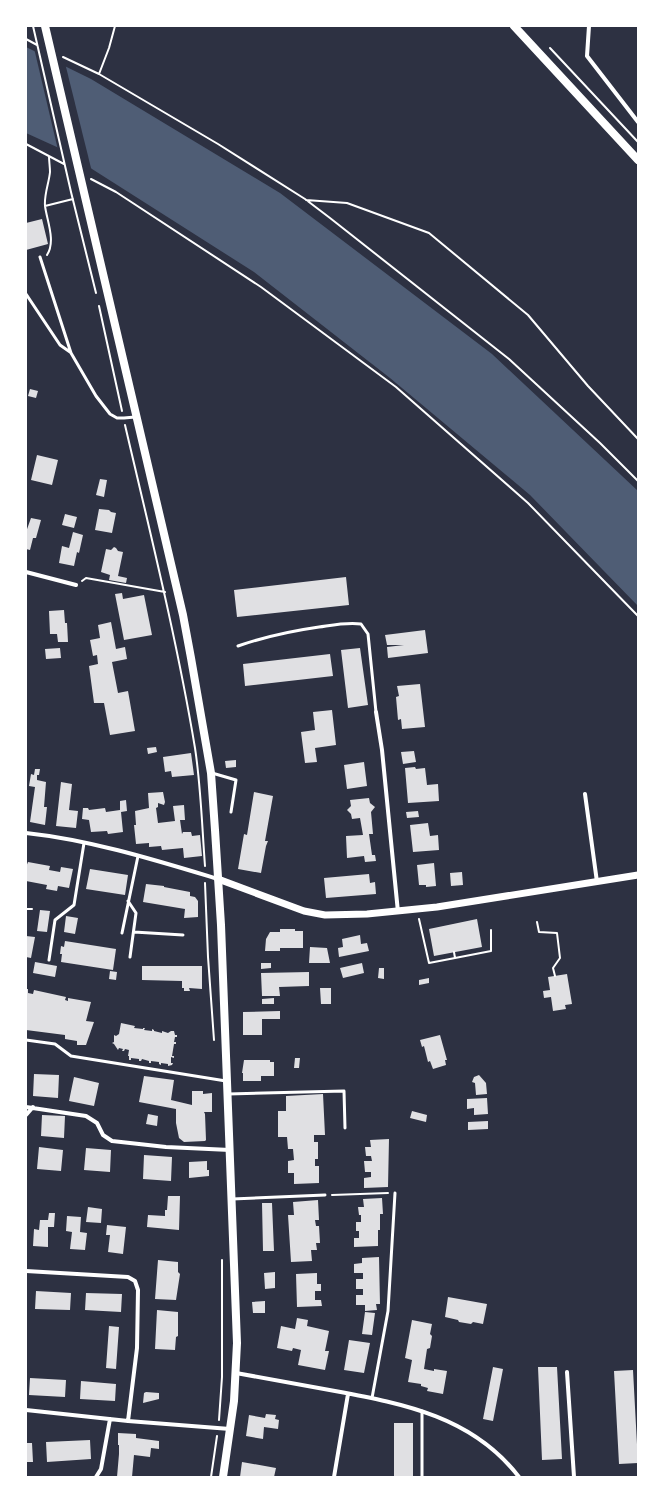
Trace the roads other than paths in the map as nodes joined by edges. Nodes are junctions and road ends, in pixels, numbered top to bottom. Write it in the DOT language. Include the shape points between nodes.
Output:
graph roads {
  1 [pos="45,26"];
  2 [pos="514,26"];
  3 [pos="589,26"];
  4 [pos="638,122"];
  5 [pos="638,160"];
  6 [pos="40,257"];
  7 [pos="26,294"];
  8 [pos="71,353"];
  9 [pos="136,416"];
  10 [pos="26,572"];
  11 [pos="76,585"];
  12 [pos="238,646"];
  13 [pos="376,712"];
  14 [pos="210,773"];
  15 [pos="584,794"];
  16 [pos="231,812"];
  17 [pos="26,833"];
  18 [pos="84,843"];
  19 [pos="138,856"];
  20 [pos="638,875"];
  21 [pos="218,879"];
  22 [pos="597,882"];
  23 [pos="128,901"];
  24 [pos="398,912"];
  25 [pos="134,932"];
  26 [pos="122,933"];
  27 [pos="183,935"];
  28 [pos="130,957"];
  29 [pos="48,960"];
  30 [pos="26,1040"];
  31 [pos="227,1081"];
  32 [pos="228,1094"];
  33 [pos="26,1107"];
  34 [pos="33,1108"];
  35 [pos="26,1115"];
  36 [pos="345,1128"];
  37 [pos="230,1150"];
  38 [pos="395,1193"];
  39 [pos="325,1195"];
  40 [pos="232,1199"];
  41 [pos="26,1271"];
  42 [pos="567,1372"];
  43 [pos="236,1373"];
  44 [pos="348,1394"];
  45 [pos="372,1398"];
  46 [pos="26,1410"];
  47 [pos="422,1411"];
  48 [pos="110,1419"];
  49 [pos="128,1421"];
  50 [pos="230,1428"];
  51 [pos="96,1477"];
  52 [pos="223,1477"];
  53 [pos="334,1477"];
  54 [pos="422,1477"];
  55 [pos="518,1477"];
  56 [pos="574,1477"];
  1 -- 9 [label="main road"];
  2 -- 5 [label="main road"];
  3 -- 4 [label="street" via="587,56"];
  6 -- 8 [label="lane"];
  7 -- 8 [label="lane" via="60,345"];
  8 -- 9 [label="lane" via="96,396 110,414 117,418"];
  9 -- 14 [label="main road" via="192,658"];
  10 -- 11 [label="street"];
  12 -- 13 [label="lane" via="294,631 349,622 361,624 368,634"];
  13 -- 24 [label="street"];
  14 -- 16 [label="lane" via="236,780"];
  14 -- 21 [label="main road"];
  15 -- 22 [label="street"];
  17 -- 18 [label="street"];
  18 -- 19 [label="street"];
  18 -- 29 [label="lane" via="74,905 55,920"];
  19 -- 21 [label="street"];
  19 -- 23 [label="lane"];
  20 -- 22 [label="street"];
  21 -- 24 [label="street" via="304,911 325,915"];
  21 -- 31 [label="main road"];
  22 -- 24 [label="street"];
  23 -- 25 [label="lane" via="136,913"];
  23 -- 26 [label="lane"];
  25 -- 27 [label="lane"];
  25 -- 28 [label="lane"];
  30 -- 31 [label="lane" via="55,1044 71,1056"];
  31 -- 32 [label="main road"];
  32 -- 36 [label="lane" via="344,1091"];
  32 -- 37 [label="main road"];
  33 -- 34 [label="street"];
  34 -- 35 [label="street"];
  34 -- 37 [label="street" via="86,1116 97,1123 103,1135 112,1141"];
  37 -- 40 [label="main road"];
  38 -- 45 [label="lane" via="388,1311"];
  39 -- 40 [label="lane"];
  40 -- 43 [label="main road"];
  41 -- 49 [label="street" via="128,1276 135,1281 138,1290 137,1348"];
  42 -- 56 [label="street"];
  43 -- 44 [label="street"];
  43 -- 50 [label="main road"];
  44 -- 45 [label="street"];
  44 -- 53 [label="street"];
  45 -- 47 [label="street"];
  46 -- 48 [label="street"];
  47 -- 54 [label="lane"];
  47 -- 55 [label="street" via="448,1421 480,1439 500,1456"];
  48 -- 49 [label="street"];
  48 -- 51 [label="street" via="101,1469"];
  49 -- 50 [label="street"];
  50 -- 52 [label="main road"];
}
